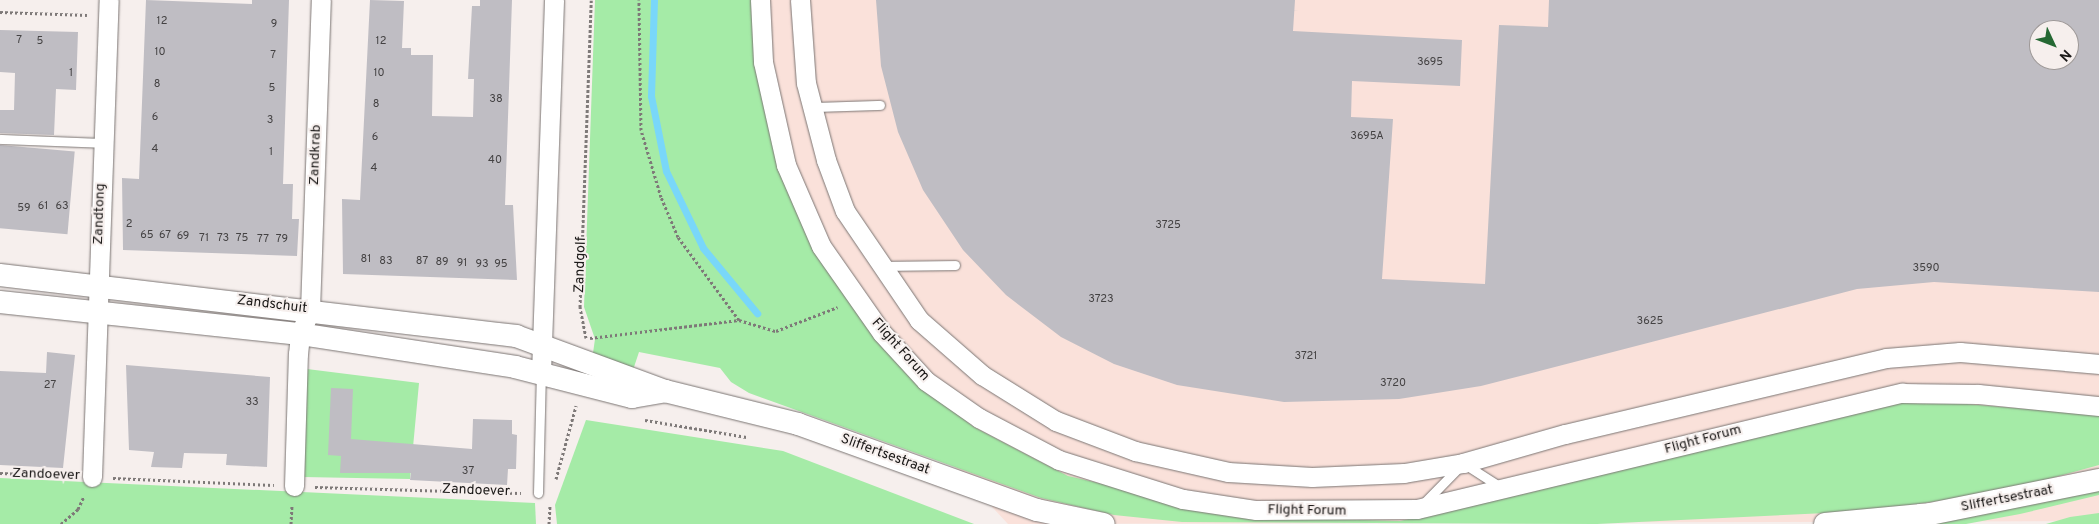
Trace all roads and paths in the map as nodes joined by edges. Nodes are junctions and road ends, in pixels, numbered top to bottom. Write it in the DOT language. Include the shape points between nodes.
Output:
graph roads {
  1 [pos="321,0"];
  2 [pos="554,0"];
  3 [pos="590,0"];
  4 [pos="639,0"];
  5 [pos="760,0"];
  6 [pos="800,0"];
  7 [pos="109,8"];
  8 [pos="0,12"];
  9 [pos="880,106"];
  10 [pos="812,107"];
  11 [pos="0,139"];
  12 [pos="103,143"];
  13 [pos="954,265"];
  14 [pos="878,266"];
  15 [pos="0,275"];
  16 [pos="98,285"];
  17 [pos="857,299"];
  18 [pos="0,302"];
  19 [pos="310,310"];
  20 [pos="101,313"];
  21 [pos="739,320"];
  22 [pos="300,334"];
  23 [pos="586,338"];
  24 [pos="543,344"];
  25 [pos="587,363"];
  26 [pos="2099,364"];
  27 [pos="541,373"];
  28 [pos="580,385"];
  29 [pos="665,391"];
  30 [pos="2099,406"];
  31 [pos="681,427"];
  32 [pos="757,439"];
  33 [pos="1463,463"];
  34 [pos="0,473"];
  35 [pos="92,477"];
  36 [pos="2099,480"];
  37 [pos="294,486"];
  38 [pos="554,486"];
  39 [pos="1506,491"];
  40 [pos="538,493"];
  41 [pos="552,495"];
  42 [pos="1417,509"];
  43 [pos="61,524"];
  44 [pos="549,524"];
  45 [pos="1104,524"];
  46 [pos="1825,524"];
  1 -- 19 [label="street, Zandkrab"];
  2 -- 24 [label="street"];
  3 -- 23 [label="path, Zandgolf" via="580,307"];
  4 -- 21 [label="path" via="641,130 661,197 678,237"];
  5 -- 17 [label="street, Flight Forum" via="762,62 786,165 821,246"];
  6 -- 10 [label="street" via="806,83"];
  7 -- 8 [label="path"];
  7 -- 12 [label="street, Zandtong"];
  9 -- 10 [label="lane"];
  10 -- 14 [label="street" via="845,211"];
  11 -- 12 [label="lane"];
  12 -- 16 [label="street, Zandtong"];
  13 -- 14 [label="lane"];
  14 -- 33 [label="street" via="918,320 982,375 1056,421 1135,450 1228,472 1312,477 1404,473"];
  15 -- 16 [label="street, Zandschuit"];
  16 -- 19 [label="street, Zandschuit"];
  16 -- 20 [label="street, Zandtong"];
  17 -- 21 [label="path" via="776,332"];
  17 -- 42 [label="street, Flight Forum" via="926,381 979,418 1059,460 1183,500 1256,510"];
  18 -- 20 [label="street, Zandschuit"];
  19 -- 22 [label="street"];
  19 -- 24 [label="street, Zandschuit" via="516,336"];
  20 -- 22 [label="street, Zandschuit"];
  20 -- 35 [label="street, Zandoever"];
  21 -- 23 [label="path"];
  22 -- 27 [label="street, Zandschuit"];
  22 -- 37 [label="street"];
  23 -- 25 [label="path, Zandgolf"];
  24 -- 25 [label="street, Sliffertsestraat"];
  24 -- 27 [label="street"];
  25 -- 29 [label="street, Sliffertsestraat"];
  26 -- 33 [label="street" via="1960,352 1886,358"];
  27 -- 28 [label="street, Sliffertsestraat"];
  27 -- 40 [label="lane"];
  28 -- 29 [label="street, Sliffertsestraat" via="632,396"];
  28 -- 38 [label="path"];
  29 -- 45 [label="street, Sliffertsestraat" via="798,424 1037,510"];
  30 -- 39 [label="street, Flight Forum" via="1978,394 1902,393"];
  31 -- 32 [label="path"];
  33 -- 39 [label="lane"];
  33 -- 42 [label="lane"];
  34 -- 35 [label="path, Zandoever"];
  35 -- 37 [label="path, Zandoever"];
  35 -- 43 [label="path" via="78,509"];
  36 -- 46 [label="street, Sliffertsestraat" via="1930,514"];
  37 -- 40 [label="path, Zandoever"];
  39 -- 42 [label="street, Flight Forum"];
  41 -- 44 [label="path"];
}
